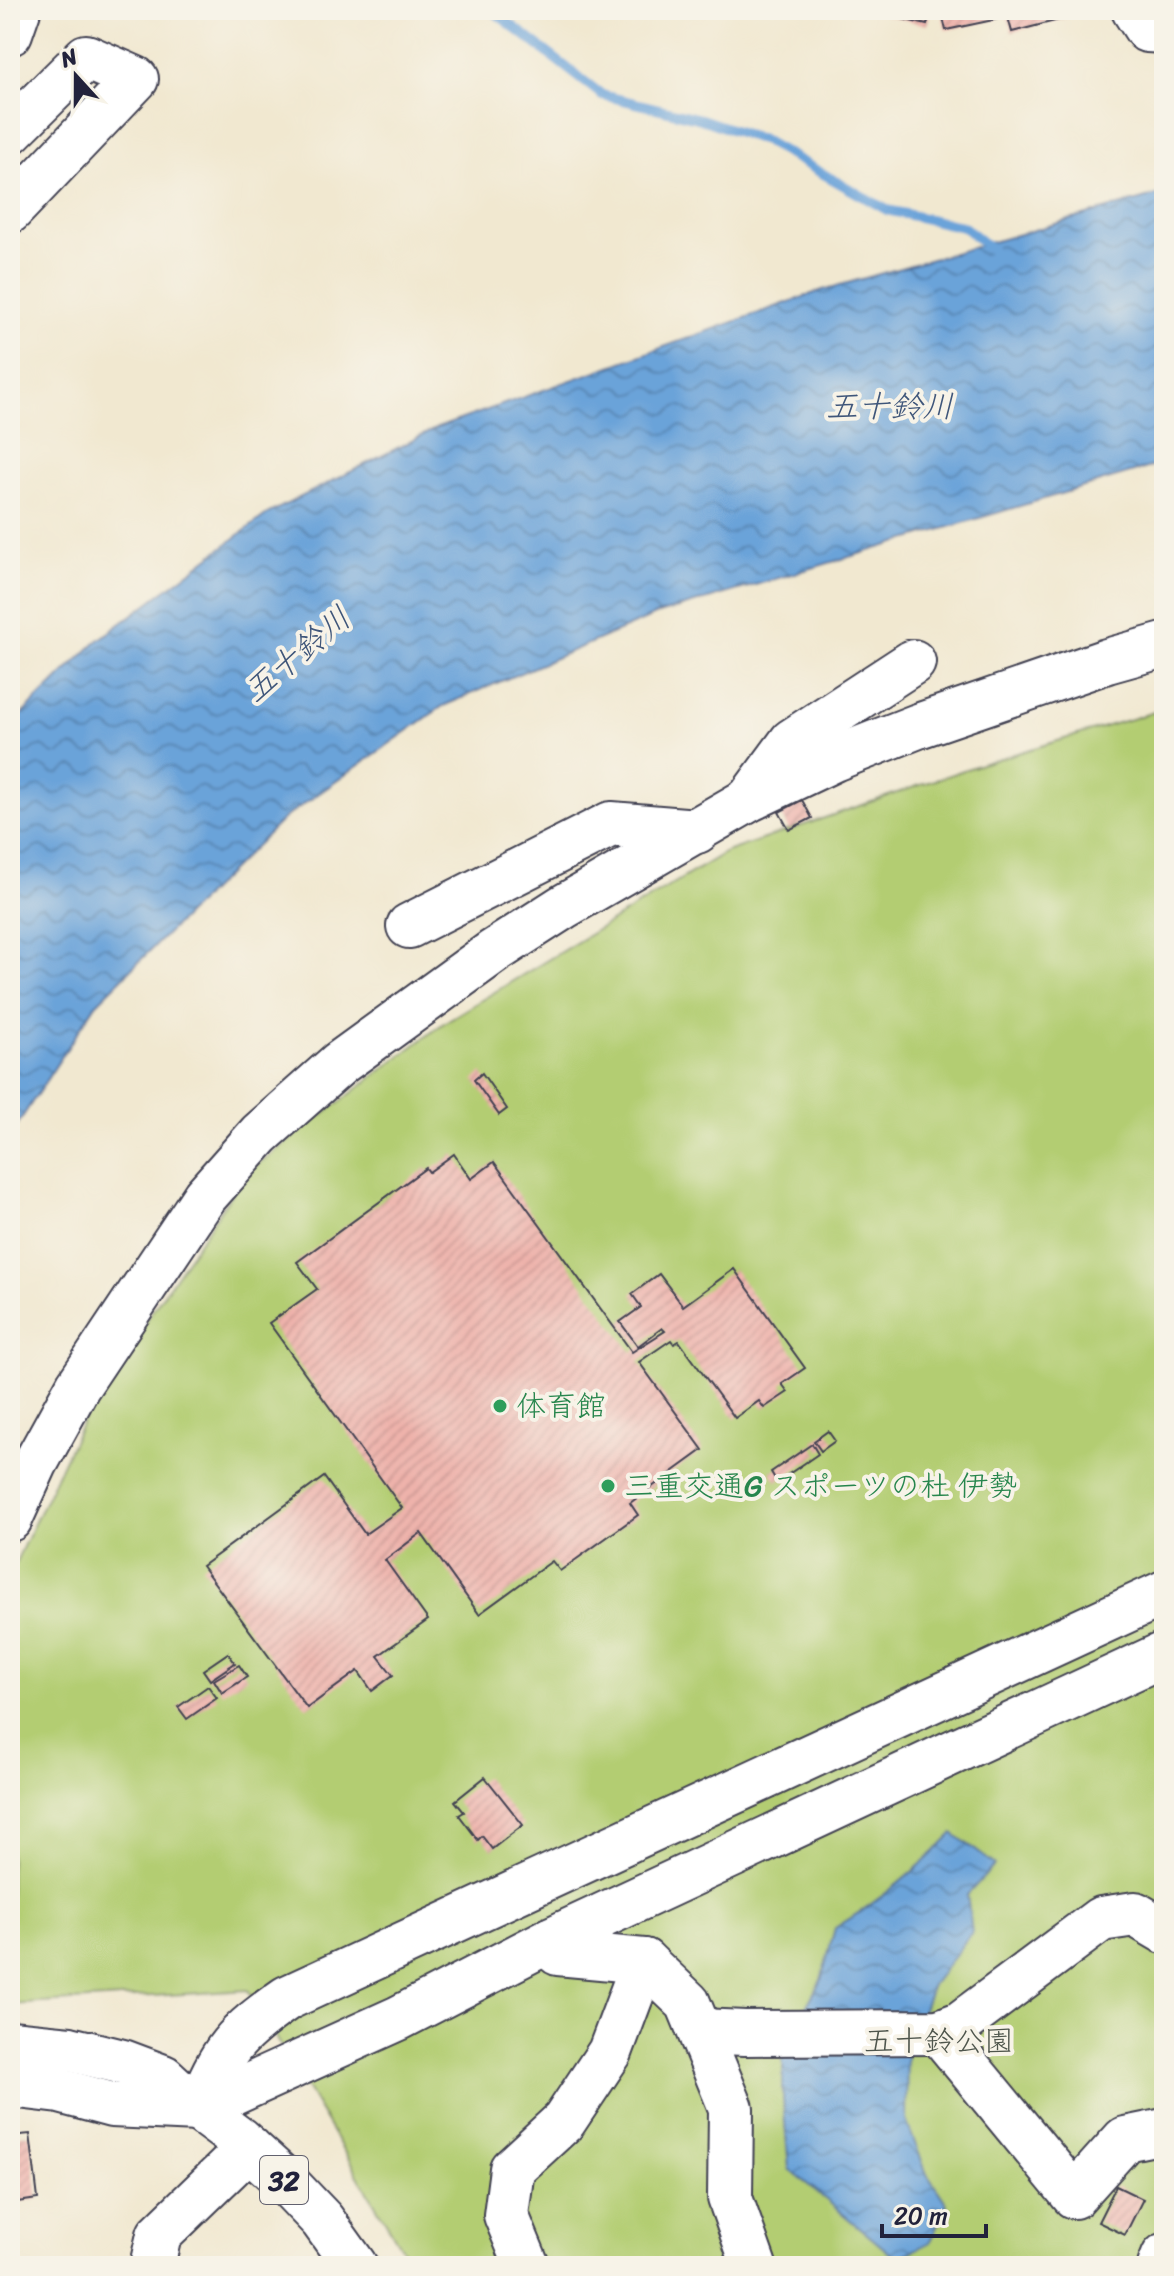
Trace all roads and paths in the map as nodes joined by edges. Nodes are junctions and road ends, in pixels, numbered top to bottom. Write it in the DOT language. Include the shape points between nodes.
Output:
graph roads {
  1 [pos="18,10"];
  2 [pos="1134,10"];
  3 [pos="1164,31"];
  4 [pos="10,33"];
  5 [pos="10,132"];
  6 [pos="10,211"];
  7 [pos="1164,645"];
  8 [pos="913,662"];
  9 [pos="750,799"];
  10 [pos="697,831"];
  11 [pos="409,926"];
  12 [pos="10,1519"];
  13 [pos="1164,1593"];
  14 [pos="1164,1654"];
  15 [pos="1164,1931"];
  16 [pos="550,1940"];
  17 [pos="644,1961"];
  18 [pos="700,2031"];
  19 [pos="939,2032"];
  20 [pos="10,2043"];
  21 [pos="10,2085"];
  22 [pos="198,2109"];
  23 [pos="1164,2131"];
  24 [pos="249,2148"];
  25 [pos="1164,2256"];
  26 [pos="152,2266"];
  27 [pos="355,2266"];
  28 [pos="527,2266"];
  29 [pos="754,2266"];
  30 [pos="1160,2266"];
  1 -- 4 [label="street"];
  2 -- 3 [label="street" via="1147,30"];
  5 -- 6 [label="street" via="86,57 136,79"];
  7 -- 9 [label="street" via="918,726"];
  8 -- 9 [label="street" via="792,741"];
  9 -- 10 [label="street"];
  10 -- 11 [label="street" via="611,824"];
  10 -- 12 [label="street" via="480,961 340,1063 260,1134 205,1196 135,1298 78,1386"];
  13 -- 22 [label="street" via="287,1998 230,2044"];
  14 -- 16 [label="street"];
  15 -- 19 [label="street" via="1135,1914 1101,1919 960,2024"];
  16 -- 17 [label="street" via="558,1953"];
  16 -- 22 [label="street" via="399,2018"];
  17 -- 18 [label="street" via="688,2003"];
  17 -- 28 [label="street" via="610,2052 564,2121 512,2169 506,2215"];
  18 -- 19 [label="street"];
  18 -- 29 [label="street" via="731,2108 730,2198"];
  19 -- 23 [label="street" via="1074,2196 1125,2139"];
  20 -- 22 [label="street, 32" via="70,2049 123,2062 163,2077"];
  21 -- 22 [label="street" via="112,2105"];
  22 -- 24 [label="street, 32"];
  24 -- 26 [label="street" via="159,2235"];
  24 -- 27 [label="street, 32" via="322,2220"];
  25 -- 30 [label="street"];
}
